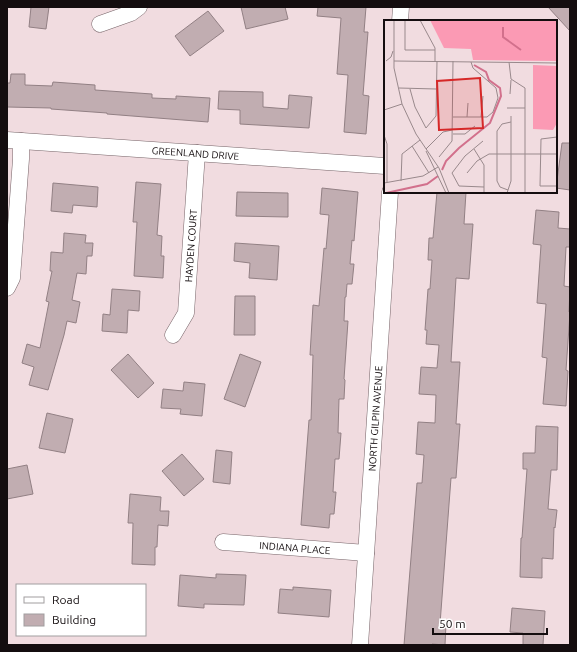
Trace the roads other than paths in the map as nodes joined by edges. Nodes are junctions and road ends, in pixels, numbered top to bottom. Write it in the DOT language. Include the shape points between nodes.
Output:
graph roads {
  1 [pos="139,7"];
  2 [pos="401,7"];
  3 [pos="400,20"];
  4 [pos="100,24"];
  5 [pos="14,141"];
  6 [pos="197,153"];
  7 [pos="384,166"];
  8 [pos="390,193"];
  9 [pos="7,288"];
  10 [pos="173,335"];
  11 [pos="223,542"];
  12 [pos="366,553"];
  13 [pos="360,645"];
  1 -- 4 [label="street" via="131,14"];
  2 -- 3 [label="street"];
  5 -- 6 [label="street, GREENLAND DRIVE"];
  5 -- 9 [label="street" via="22,159 12,278"];
  6 -- 7 [label="street, GREENLAND DRIVE"];
  6 -- 10 [label="street, HAYDEN COURT" via="186,313"];
  8 -- 12 [label="street, NORTH GILPIN AVENUE"];
  11 -- 12 [label="street, INDIANA PLACE"];
  12 -- 13 [label="street, NORTH GILPIN AVENUE"];
}
